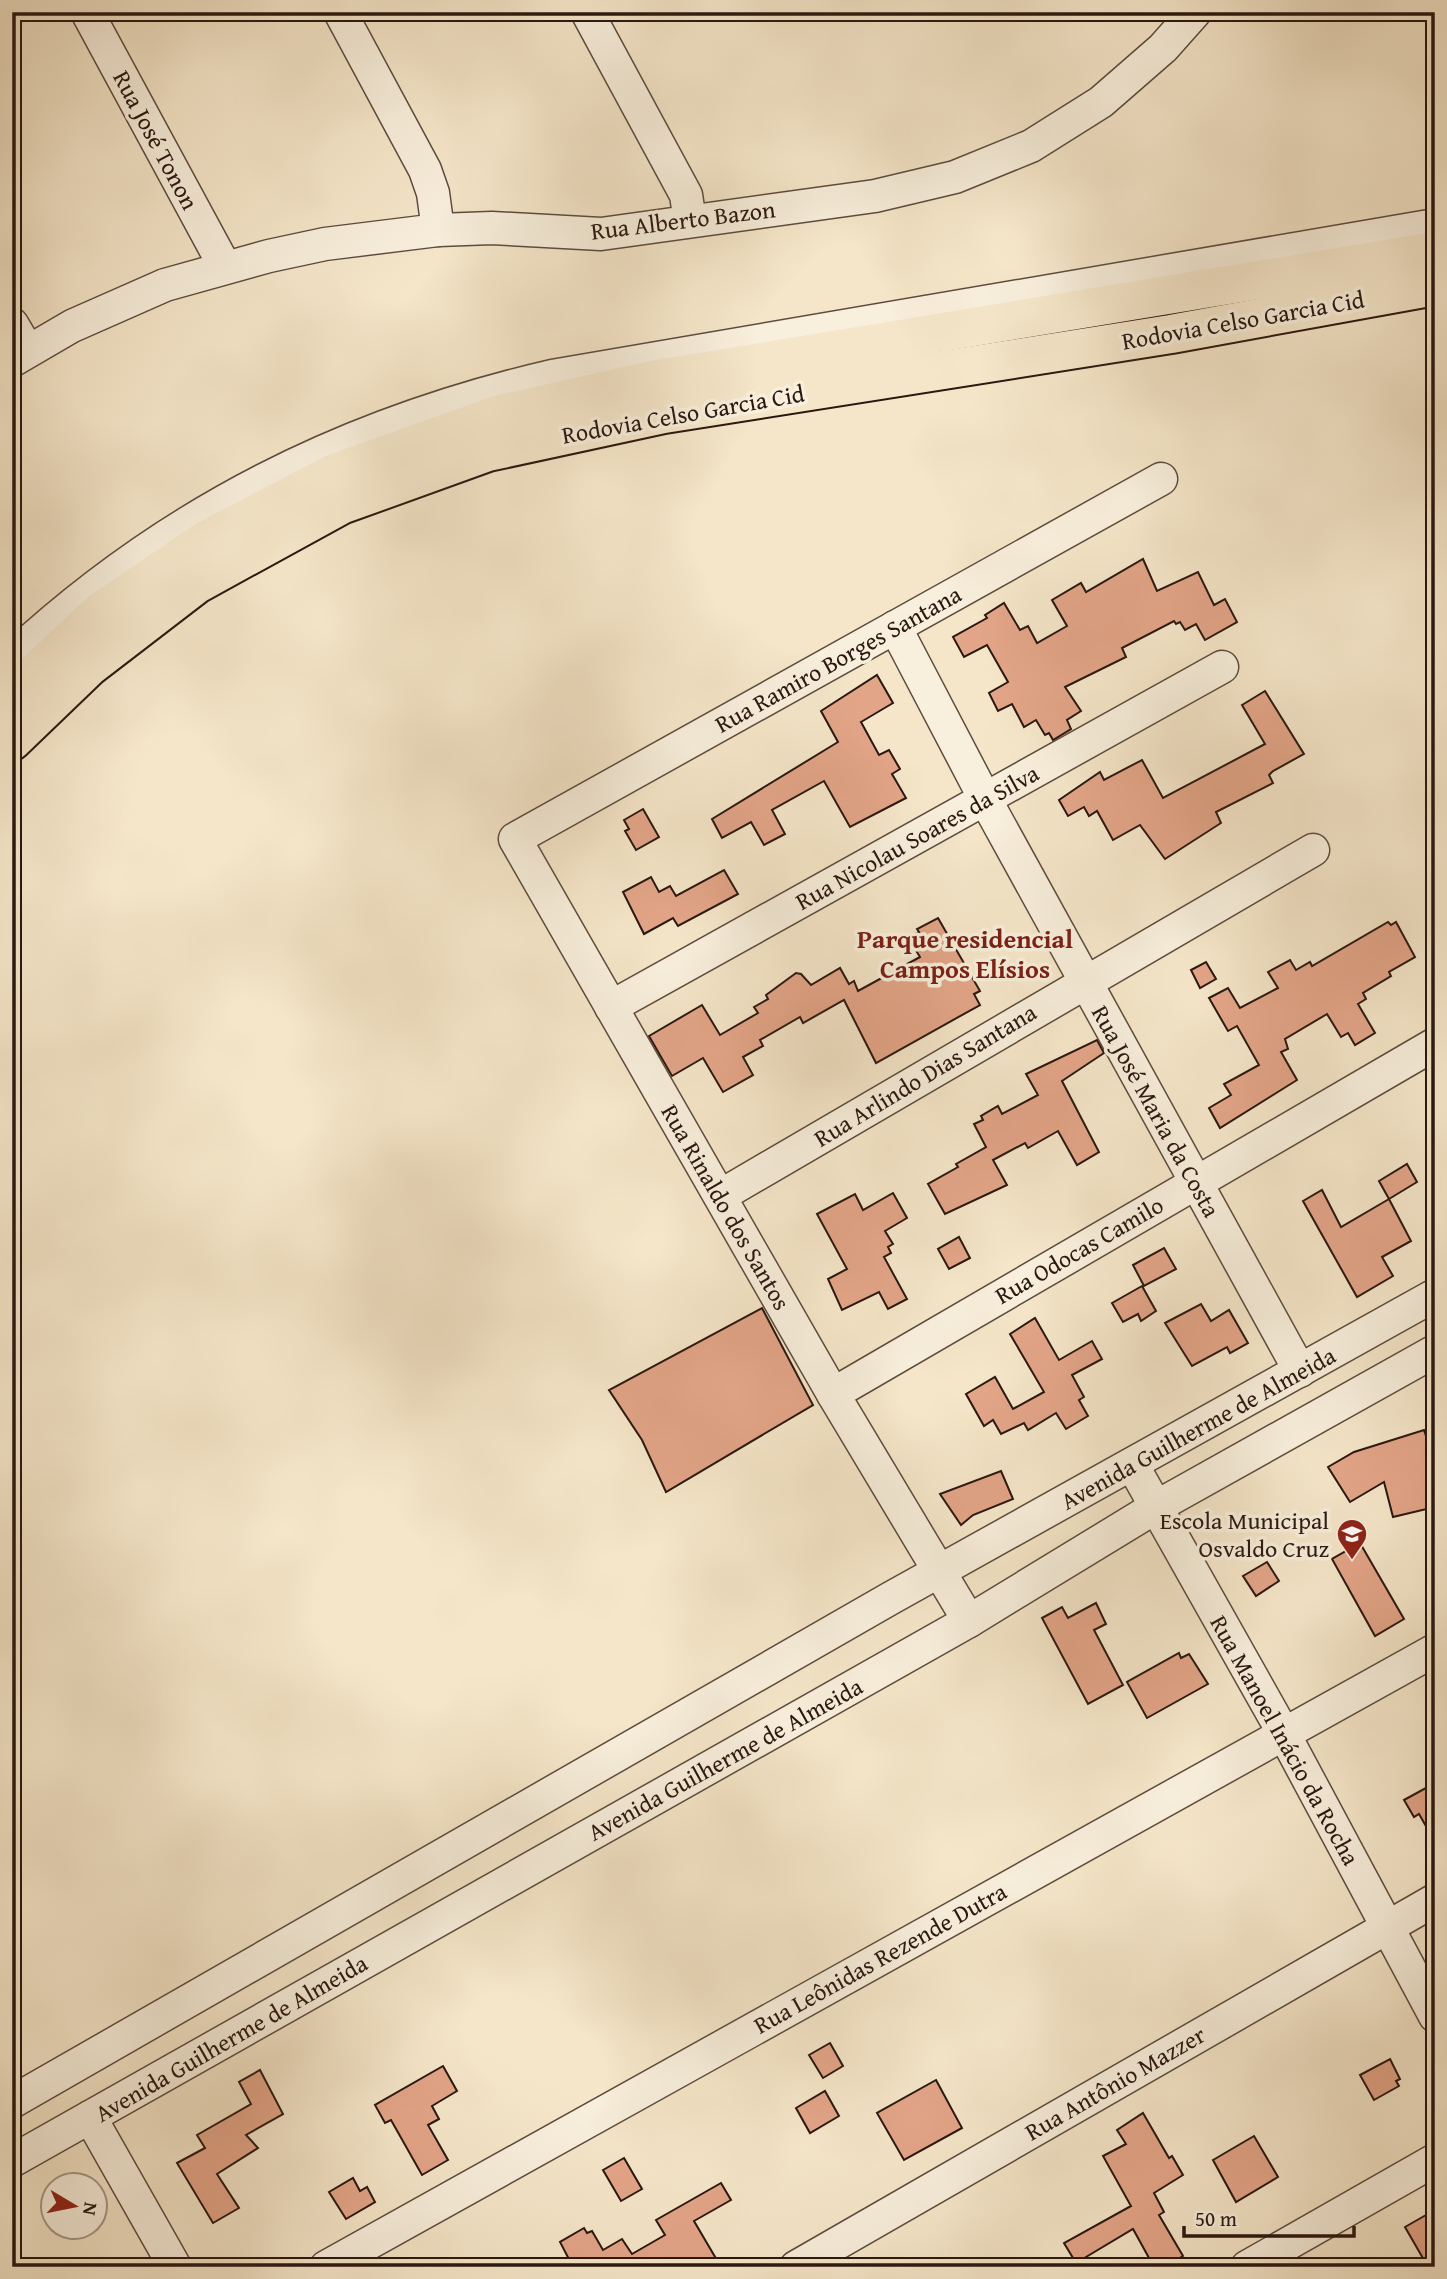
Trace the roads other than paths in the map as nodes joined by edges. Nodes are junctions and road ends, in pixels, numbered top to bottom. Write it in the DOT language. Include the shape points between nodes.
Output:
graph roads {
  1 [pos="88,12"];
  2 [pos="340,12"];
  3 [pos="587,12"];
  4 [pos="1195,12"];
  5 [pos="690,221"];
  6 [pos="1435,225"];
  7 [pos="438,230"];
  8 [pos="1435,251"];
  9 [pos="225,267"];
  10 [pos="1435,286"];
  11 [pos="12,324"];
  12 [pos="20,356"];
  13 [pos="1161,479"];
  14 [pos="895,627"];
  15 [pos="12,657"];
  16 [pos="1222,667"];
  17 [pos="12,694"];
  18 [pos="12,740"];
  19 [pos="985,799"];
  20 [pos="515,839"];
  21 [pos="1312,850"];
  22 [pos="1085,981"];
  23 [pos="611,1007"];
  24 [pos="1435,1044"];
  25 [pos="1195,1182"];
  26 [pos="720,1196"];
  27 [pos="1435,1295"];
  28 [pos="1435,1351"];
  29 [pos="1300,1371"];
  30 [pos="833,1394"];
  31 [pos="1133,1466"];
  32 [pos="1156,1507"];
  33 [pos="940,1572"];
  34 [pos="969,1621"];
  35 [pos="1435,1650"];
  36 [pos="1284,1734"];
  37 [pos="1435,1900"];
  38 [pos="1386,1927"];
  39 [pos="1435,2016"];
  40 [pos="12,2102"];
  41 [pos="90,2118"];
  42 [pos="1435,2160"];
  43 [pos="12,2161"];
  44 [pos="175,2267"];
  45 [pos="326,2267"];
  46 [pos="796,2267"];
  47 [pos="1247,2267"];
  1 -- 9 [label="street, Rua José Tonon"];
  2 -- 7 [label="street" via="425,170"];
  3 -- 5 [label="street" via="685,195"];
  4 -- 5 [label="street, Rua Alberto Bazon" via="1163,48 1101,102 994,163 876,197"];
  5 -- 7 [label="street, Rua Alberto Bazon" via="601,234 547,229"];
  6 -- 15 [label="street" via="552,376 428,409 309,456 195,517 96,584"];
  7 -- 9 [label="street, Rua Alberto Bazon" via="325,244"];
  8 -- 17 [label="highway, Rodovia Celso Garcia Cid" via="652,380 500,414 332,474 206,540 101,611"];
  9 -- 12 [label="street, Rua Alberto Bazon" via="118,304"];
  10 -- 18 [label="highway, Rodovia Celso Garcia Cid" via="1171,334 664,414 488,452 341,505 197,584 89,667"];
  11 -- 12 [label="street"];
  13 -- 14 [label="street, Rua Ramiro Borges Santana"];
  14 -- 19 [label="street, Rua José Maria da Costa"];
  14 -- 20 [label="street, Rua Ramiro Borges Santana"];
  16 -- 19 [label="street, Rua Nicolau Soares da Silva"];
  19 -- 22 [label="street, Rua José Maria da Costa"];
  19 -- 23 [label="street, Rua Nicolau Soares da Silva"];
  20 -- 23 [label="street, Rua Rinaldo dos Santos"];
  21 -- 22 [label="street, Rua Arlindo Dias Santana"];
  22 -- 25 [label="street, Rua José Maria da Costa"];
  22 -- 26 [label="street, Rua Arlindo Dias Santana"];
  23 -- 26 [label="street, Rua Rinaldo dos Santos"];
  24 -- 25 [label="street, Rua Odocas Camilo"];
  25 -- 29 [label="street, Rua José Maria da Costa"];
  25 -- 30 [label="street, Rua Odocas Camilo"];
  26 -- 30 [label="street, Rua Rinaldo dos Santos"];
  27 -- 29 [label="street, Avenida Guilherme de Almeida"];
  28 -- 32 [label="street, Avenida Guilherme de Almeida"];
  29 -- 31 [label="street, Avenida Guilherme de Almeida"];
  30 -- 33 [label="street, Rua Rinaldo dos Santos"];
  31 -- 32 [label="street, Rua Manoel Inácio da Rocha"];
  31 -- 33 [label="street, Avenida Guilherme de Almeida"];
  32 -- 34 [label="street, Avenida Guilherme de Almeida"];
  32 -- 36 [label="street, Rua Manoel Inácio da Rocha"];
  33 -- 34 [label="street, Rua Rinaldo dos Santos"];
  33 -- 40 [label="street, Avenida Guilherme de Almeida"];
  34 -- 41 [label="street, Avenida Guilherme de Almeida"];
  35 -- 36 [label="street, Rua Leônidas Rezende Dutra"];
  36 -- 38 [label="street, Rua Manoel Inácio da Rocha"];
  36 -- 45 [label="street, Rua Leônidas Rezende Dutra"];
  37 -- 38 [label="street, Rua Antônio Mazzer"];
  38 -- 39 [label="street, Rua Manoel Inácio da Rocha"];
  38 -- 46 [label="street, Rua Antônio Mazzer"];
  41 -- 43 [label="street, Avenida Guilherme de Almeida"];
  41 -- 44 [label="street"];
  42 -- 47 [label="street"];
}
